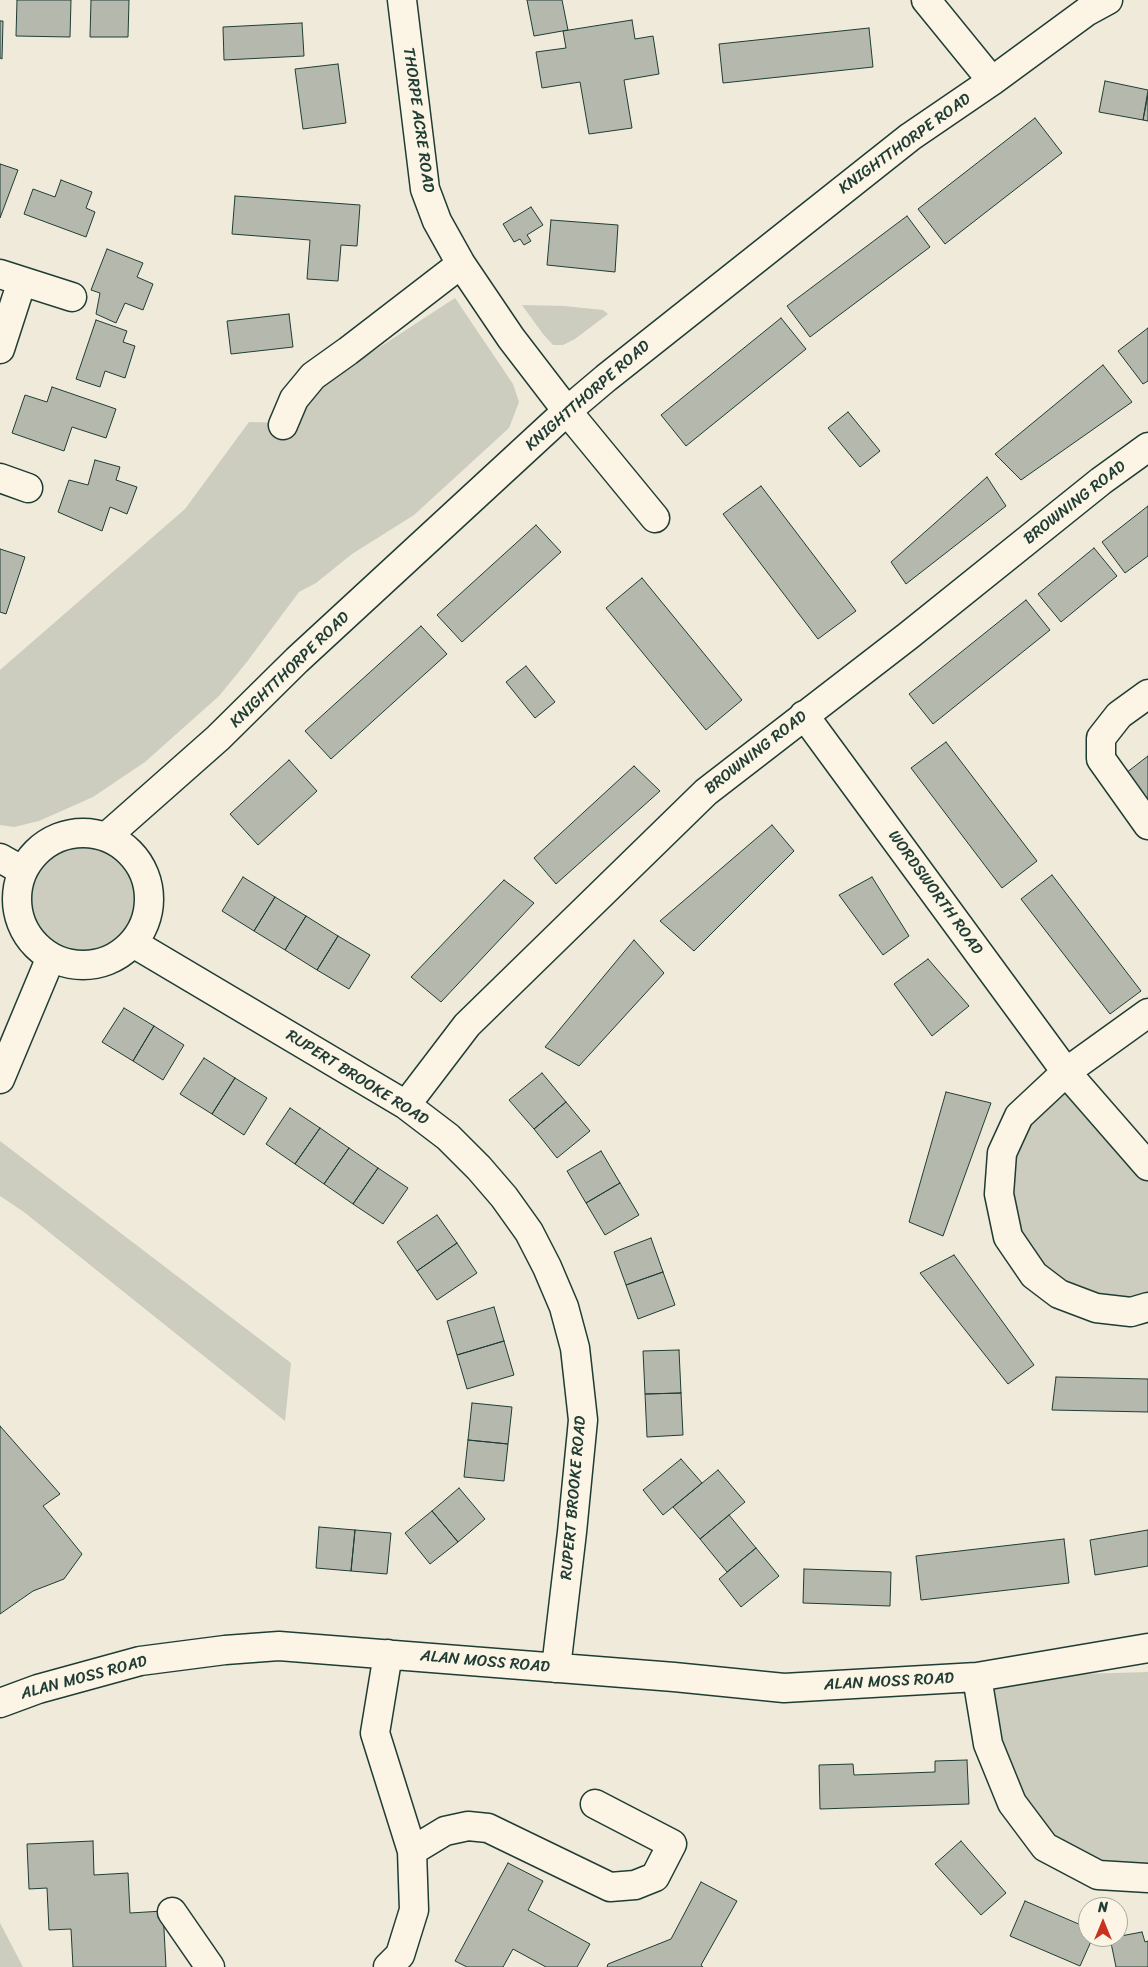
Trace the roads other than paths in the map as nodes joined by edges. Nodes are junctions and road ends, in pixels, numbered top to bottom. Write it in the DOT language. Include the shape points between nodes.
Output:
graph roads {
  1 [pos="402,0"];
  2 [pos="926,0"];
  3 [pos="1108,0"];
  4 [pos="992,81"];
  5 [pos="461,264"];
  6 [pos="11,277"];
  7 [pos="72,297"];
  8 [pos="0,349"];
  9 [pos="567,412"];
  10 [pos="283,425"];
  11 [pos="1148,447"];
  12 [pos="0,478"];
  13 [pos="28,488"];
  14 [pos="656,518"];
  15 [pos="1148,694"];
  16 [pos="804,715"];
  17 [pos="1148,825"];
  18 [pos="106,838"];
  19 [pos="0,858"];
  20 [pos="23,871"];
  21 [pos="133,943"];
  22 [pos="51,957"];
  23 [pos="1148,1013"];
  24 [pos="1066,1072"];
  25 [pos="0,1079"];
  26 [pos="406,1105"];
  27 [pos="1148,1166"];
  28 [pos="1148,1308"];
  29 [pos="1148,1648"];
  30 [pos="388,1654"];
  31 [pos="556,1668"];
  32 [pos="977,1678"];
  33 [pos="0,1703"];
  34 [pos="595,1804"];
  35 [pos="412,1850"];
  36 [pos="1148,1878"];
  37 [pos="172,1912"];
  38 [pos="210,1967"];
  39 [pos="388,1967"];
  1 -- 5 [label="street, THORPE ACRE ROAD" via="425,189 437,221"];
  2 -- 4 [label="street"];
  3 -- 4 [label="street, KNIGHTTHORPE ROAD" via="1086,12"];
  4 -- 9 [label="street, KNIGHTTHORPE ROAD" via="910,137"];
  5 -- 9 [label="street, THORPE ACRE ROAD"];
  5 -- 10 [label="street" via="313,376 294,400"];
  6 -- 7 [label="street"];
  6 -- 8 [label="street"];
  9 -- 14 [label="street"];
  9 -- 18 [label="street, KNIGHTTHORPE ROAD" via="297,660 218,738"];
  11 -- 16 [label="street, BROWNING ROAD" via="1100,480 908,636"];
  12 -- 13 [label="street"];
  15 -- 17 [label="street" via="1119,715 1101,738 1101,759"];
  16 -- 24 [label="street, WORDSWORTH ROAD"];
  16 -- 26 [label="street, BROWNING ROAD" via="706,792 467,1025"];
  18 -- 20 [label="street" via="85,834 62,837 33,856"];
  18 -- 21 [label="street" via="127,850 147,883 146,920"];
  19 -- 20 [label="street"];
  20 -- 22 [label="street" via="18,888 21,923 34,944"];
  21 -- 22 [label="street" via="114,957 96,964 74,965"];
  21 -- 26 [label="street, RUPERT BROOKE ROAD"];
  22 -- 25 [label="street"];
  23 -- 24 [label="street"];
  24 -- 27 [label="street, WORDSWORTH ROAD"];
  24 -- 28 [label="street" via="1019,1116 1002,1153 999,1194 1008,1237 1034,1275 1059,1294 1096,1308 1131,1312"];
  26 -- 31 [label="street, RUPERT BROOKE ROAD" via="448,1137 504,1197 529,1232 564,1308 575,1348 583,1420"];
  29 -- 32 [label="street, ALAN MOSS ROAD"];
  30 -- 31 [label="street, ALAN MOSS ROAD"];
  30 -- 33 [label="street, ALAN MOSS ROAD" via="279,1646 225,1650 140,1661"];
  30 -- 35 [label="street" via="375,1733"];
  31 -- 32 [label="street, ALAN MOSS ROAD" via="784,1688"];
  32 -- 36 [label="street, ALAN MOSS ROAD" via="988,1744 1012,1802 1045,1847 1098,1875"];
  34 -- 35 [label="street" via="672,1844 655,1877 635,1885 610,1887 488,1828 468,1826 445,1831"];
  35 -- 39 [label="street" via="414,1910 400,1955"];
  37 -- 38 [label="street"];
}
